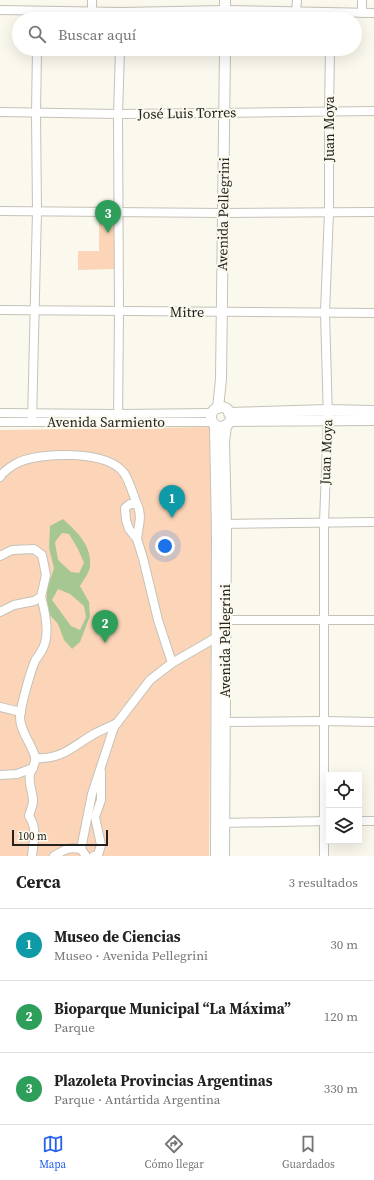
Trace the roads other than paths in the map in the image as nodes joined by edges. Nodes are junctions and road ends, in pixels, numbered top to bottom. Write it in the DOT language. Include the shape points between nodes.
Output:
graph roads {
  1 [pos="92,0"];
  2 [pos="225,0"];
  3 [pos="297,0"];
  4 [pos="362,0"];
  5 [pos="0,10"];
  6 [pos="15,12"];
  7 [pos="92,12"];
  8 [pos="225,12"];
  9 [pos="296,12"];
  10 [pos="362,13"];
  11 [pos="374,13"];
  12 [pos="37,56"];
  13 [pos="120,56"];
  14 [pos="225,56"];
  15 [pos="330,56"];
  16 [pos="374,111"];
  17 [pos="0,112"];
  18 [pos="329,112"];
  19 [pos="36,113"];
  20 [pos="225,113"];
  21 [pos="118,114"];
  22 [pos="0,211"];
  23 [pos="37,211"];
  24 [pos="118,212"];
  25 [pos="329,212"];
  26 [pos="374,212"];
  27 [pos="222,213"];
  28 [pos="0,310"];
  29 [pos="35,310"];
  30 [pos="119,312"];
  31 [pos="221,312"];
  32 [pos="325,312"];
  33 [pos="374,313"];
  34 [pos="374,411"];
  35 [pos="0,413"];
  36 [pos="32,413"];
  37 [pos="328,415"];
  38 [pos="221,417"];
  39 [pos="118,418"];
  40 [pos="374,420"];
  41 [pos="0,422"];
  42 [pos="32,422"];
  43 [pos="0,477"];
  44 [pos="137,504"];
  45 [pos="324,522"];
  46 [pos="374,522"];
  47 [pos="221,524"];
  48 [pos="137,539"];
  49 [pos="0,556"];
  50 [pos="42,597"];
  51 [pos="0,612"];
  52 [pos="324,619"];
  53 [pos="221,620"];
  54 [pos="374,620"];
  55 [pos="217,637"];
  56 [pos="172,663"];
  57 [pos="0,707"];
  58 [pos="21,712"];
  59 [pos="325,721"];
  60 [pos="221,722"];
  61 [pos="374,722"];
  62 [pos="118,723"];
  63 [pos="35,758"];
  64 [pos="101,764"];
  65 [pos="33,768"];
  66 [pos="0,775"];
  67 [pos="327,808"];
  68 [pos="326,821"];
  69 [pos="362,821"];
  70 [pos="374,821"];
  71 [pos="220,822"];
  72 [pos="326,833"];
  73 [pos="81,849"];
  74 [pos="32,856"];
  75 [pos="54,856"];
  76 [pos="86,856"];
  77 [pos="94,856"];
  78 [pos="216,856"];
  79 [pos="224,856"];
  80 [pos="324,856"];
  1 -- 7 [label="street"];
  2 -- 8 [label="main road"];
  3 -- 9 [label="street"];
  4 -- 10 [label="street"];
  5 -- 6 [label="street"];
  10 -- 11 [label="street"];
  12 -- 19 [label="street"];
  13 -- 21 [label="street"];
  14 -- 20 [label="main road, Avenida Pellegrini"];
  15 -- 18 [label="street, Juan Moya"];
  16 -- 18 [label="street, José Luis Torres"];
  17 -- 19 [label="street, José Luis Torres"];
  18 -- 20 [label="street, José Luis Torres"];
  18 -- 25 [label="street, Juan Moya"];
  19 -- 21 [label="street, José Luis Torres"];
  19 -- 23 [label="street"];
  20 -- 21 [label="street, José Luis Torres"];
  20 -- 27 [label="main road, Avenida Pellegrini"];
  21 -- 24 [label="street"];
  22 -- 23 [label="street"];
  23 -- 24 [label="street"];
  23 -- 29 [label="street"];
  24 -- 27 [label="street"];
  24 -- 30 [label="street"];
  25 -- 26 [label="street"];
  25 -- 27 [label="street"];
  25 -- 32 [label="street, Juan Moya"];
  27 -- 31 [label="main road, Avenida Pellegrini"];
  28 -- 29 [label="street, Mitre"];
  29 -- 30 [label="street, Mitre"];
  29 -- 36 [label="street"];
  30 -- 31 [label="street, Mitre"];
  30 -- 39 [label="street"];
  31 -- 32 [label="street, Mitre"];
  31 -- 38 [label="main road, Avenida Pellegrini"];
  32 -- 33 [label="street, Mitre"];
  32 -- 37 [label="street, Juan Moya"];
  34 -- 37 [label="main road, Avenida Sarmiento"];
  35 -- 36 [label="street, Avenida Sarmiento"];
  36 -- 39 [label="street, Avenida Sarmiento"];
  36 -- 42 [label="street"];
  37 -- 38 [label="main road, Avenida Sarmiento"];
  37 -- 40 [label="main road, Avenida Sarmiento"];
  37 -- 45 [label="street, Juan Moya"];
  38 -- 39 [label="street, Avenida Sarmiento"];
  38 -- 47 [label="main road, Avenida Pellegrini" via="224,443"];
  39 -- 42 [label="street, Avenida Sarmiento"];
  41 -- 42 [label="street, Avenida Sarmiento"];
  43 -- 44 [label="street" via="19,462 36,458 67,455 98,458 124,473"];
  44 -- 48 [label="street" via="140,512"];
  44 -- 48 [label="street" via="130,504 125,508 129,528"];
  45 -- 46 [label="street"];
  45 -- 47 [label="street"];
  45 -- 52 [label="street, Juan Moya"];
  47 -- 53 [label="main road, Avenida Pellegrini"];
  48 -- 56 [label="street"];
  49 -- 50 [label="street" via="12,550 34,549 42,555 46,575"];
  50 -- 51 [label="street"];
  50 -- 58 [label="street" via="46,614 44,648 35,662"];
  52 -- 53 [label="street"];
  52 -- 54 [label="street"];
  52 -- 59 [label="street, Juan Moya"];
  53 -- 55 [label="main road, Avenida Pellegrini"];
  53 -- 60 [label="main road, Avenida Pellegrini"];
  55 -- 56 [label="street"];
  55 -- 60 [label="main road, Avenida Pellegrini"];
  56 -- 62 [label="street" via="150,680"];
  57 -- 58 [label="street"];
  58 -- 63 [label="street" via="22,727"];
  59 -- 60 [label="street"];
  59 -- 61 [label="street"];
  59 -- 67 [label="street, Juan Moya"];
  60 -- 71 [label="main road, Avenida Pellegrini"];
  62 -- 63 [label="street" via="60,755"];
  62 -- 64 [label="street" via="114,727"];
  63 -- 65 [label="street"];
  64 -- 73 [label="street"];
  64 -- 77 [label="street" via="101,800 95,818 101,845 98,855"];
  65 -- 66 [label="street" via="18,774"];
  65 -- 74 [label="street" via="30,775 33,803 29,816 34,830"];
  68 -- 71 [label="street"];
  69 -- 70 [label="street"];
  71 -- 78 [label="main road, Avenida Pellegrini"];
  71 -- 79 [label="main road, Avenida Pellegrini"];
  72 -- 80 [label="street, Juan Moya"];
  73 -- 75 [label="street" via="66,848"];
  73 -- 76 [label="street"];
}
